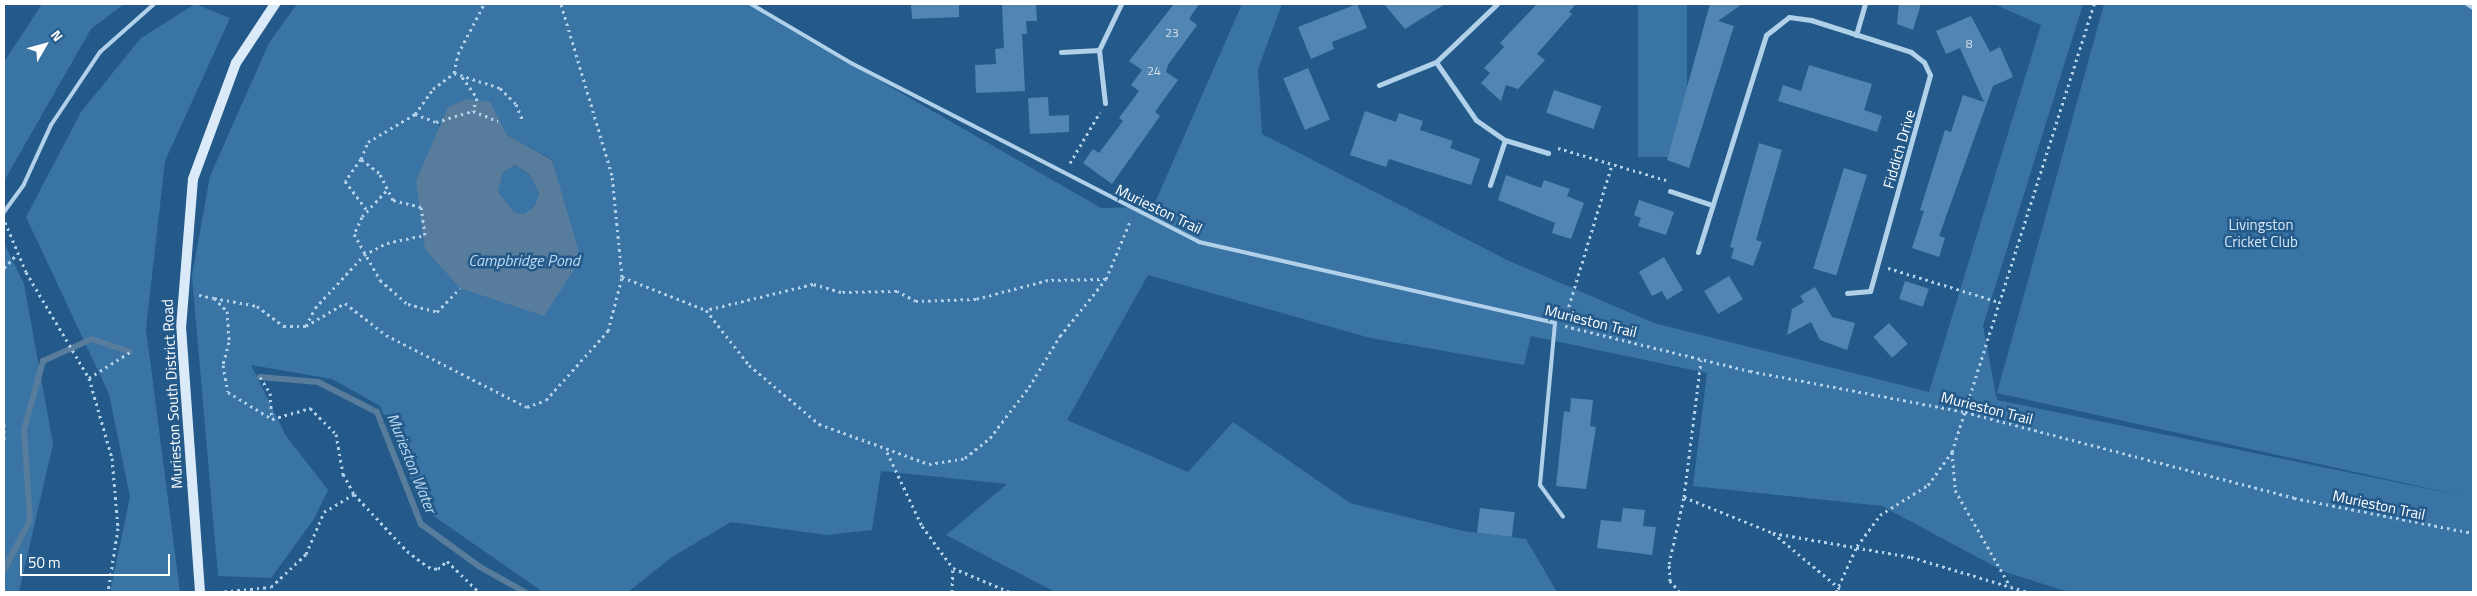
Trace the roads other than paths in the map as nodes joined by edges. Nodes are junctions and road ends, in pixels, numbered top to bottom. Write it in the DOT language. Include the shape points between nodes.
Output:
graph roads {
  1 [pos="154,4"];
  2 [pos="275,4"];
  3 [pos="750,4"];
  4 [pos="1121,4"];
  5 [pos="1497,4"];
  6 [pos="1865,4"];
  7 [pos="2466,4"];
  8 [pos="2473,8"];
  9 [pos="1856,35"];
  10 [pos="1099,50"];
  11 [pos="1060,52"];
  12 [pos="1436,62"];
  13 [pos="1379,85"];
  14 [pos="1105,103"];
  15 [pos="1505,140"];
  16 [pos="1548,153"];
  17 [pos="1490,185"];
  18 [pos="1670,191"];
  19 [pos="1712,205"];
  20 [pos="4,212"];
  21 [pos="1698,252"];
  22 [pos="1847,293"];
  23 [pos="1564,517"];
  24 [pos="200,592"];
  1 -- 20 [label="lane" via="100,52 51,125 24,184"];
  2 -- 24 [label="street, Murieston South District Road" via="236,63 193,178 181,291"];
  3 -- 23 [label="lane, Murieston Trail" via="851,63 1199,242 1555,324 1540,485"];
  4 -- 10 [label="street"];
  5 -- 12 [label="street"];
  6 -- 9 [label="street"];
  7 -- 8 [label="lane"];
  9 -- 19 [label="street, Fiddich Drive" via="1789,18 1766,35"];
  9 -- 22 [label="street, Fiddich Drive" via="1911,52 1924,62 1930,75 1870,291"];
  10 -- 11 [label="street"];
  10 -- 14 [label="street"];
  12 -- 13 [label="street"];
  12 -- 15 [label="street" via="1476,120"];
  15 -- 16 [label="street"];
  15 -- 17 [label="street"];
  18 -- 19 [label="street"];
  19 -- 21 [label="street, Fiddich Drive"];
}
